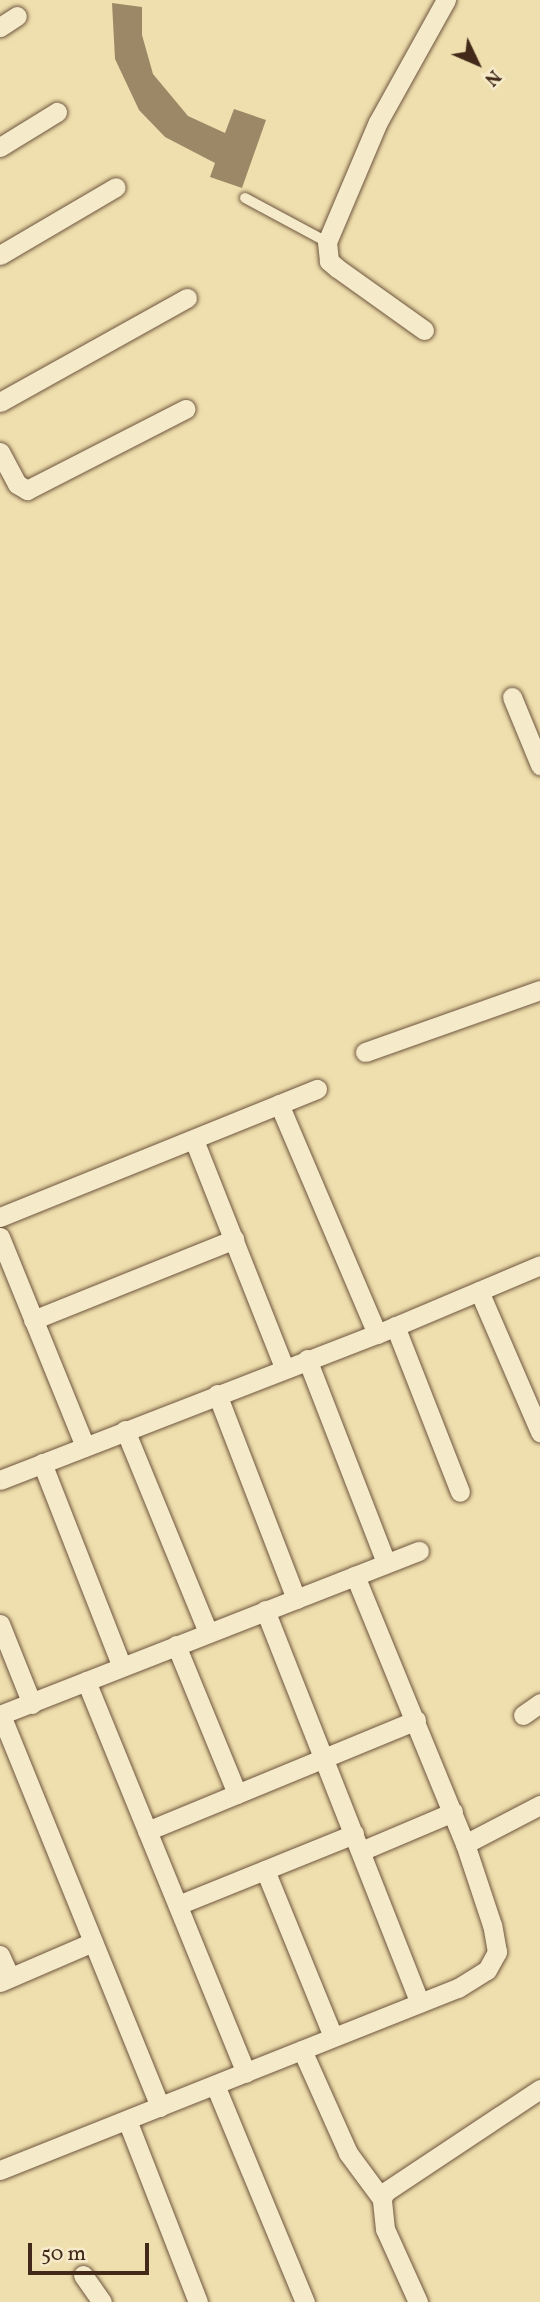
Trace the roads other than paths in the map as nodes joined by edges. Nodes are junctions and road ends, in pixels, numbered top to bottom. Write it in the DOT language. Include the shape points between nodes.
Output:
graph roads {
  1 [pos="446,0"];
  2 [pos="57,112"];
  3 [pos="0,148"];
  4 [pos="116,187"];
  5 [pos="245,198"];
  6 [pos="327,242"];
  7 [pos="0,255"];
  8 [pos="187,298"];
  9 [pos="425,330"];
  10 [pos="0,402"];
  11 [pos="185,409"];
  12 [pos="0,452"];
  13 [pos="512,696"];
  14 [pos="540,765"];
  15 [pos="540,990"];
  16 [pos="365,1052"];
  17 [pos="317,1089"];
  18 [pos="279,1104"];
  19 [pos="194,1140"];
  20 [pos="0,1217"];
  21 [pos="0,1237"];
  22 [pos="233,1239"];
  23 [pos="540,1265"];
  24 [pos="479,1291"];
  25 [pos="33,1320"];
  26 [pos="386,1330"];
  27 [pos="307,1359"];
  28 [pos="284,1367"];
  29 [pos="217,1394"];
  30 [pos="125,1430"];
  31 [pos="540,1432"];
  32 [pos="85,1446"];
  33 [pos="42,1464"];
  34 [pos="0,1480"];
  35 [pos="460,1492"];
  36 [pos="419,1551"];
  37 [pos="387,1563"];
  38 [pos="355,1576"];
  39 [pos="296,1599"];
  40 [pos="265,1611"];
  41 [pos="0,1624"];
  42 [pos="208,1632"];
  43 [pos="176,1645"];
  44 [pos="121,1665"];
  45 [pos="86,1681"];
  46 [pos="540,1703"];
  47 [pos="32,1704"];
  48 [pos="0,1715"];
  49 [pos="523,1715"];
  50 [pos="416,1720"];
  51 [pos="325,1759"];
  52 [pos="237,1794"];
  53 [pos="540,1805"];
  54 [pos="453,1812"];
  55 [pos="147,1831"];
  56 [pos="358,1843"];
  57 [pos="465,1844"];
  58 [pos="265,1870"];
  59 [pos="178,1905"];
  60 [pos="93,1942"];
  61 [pos="0,1955"];
  62 [pos="5,1980"];
  63 [pos="420,2003"];
  64 [pos="333,2037"];
  65 [pos="302,2050"];
  66 [pos="246,2073"];
  67 [pos="215,2085"];
  68 [pos="540,2089"];
  69 [pos="160,2107"];
  70 [pos="128,2120"];
  71 [pos="0,2171"];
  72 [pos="382,2199"];
  73 [pos="83,2275"];
  74 [pos="102,2302"];
  75 [pos="198,2302"];
  76 [pos="305,2302"];
  77 [pos="418,2302"];
  1 -- 6 [label="street" via="378,122"];
  2 -- 3 [label="street"];
  4 -- 7 [label="street"];
  5 -- 6 [label="lane"];
  6 -- 9 [label="street" via="329,261"];
  8 -- 10 [label="street"];
  11 -- 12 [label="street" via="27,490 17,484"];
  13 -- 14 [label="street"];
  15 -- 16 [label="street"];
  17 -- 18 [label="street"];
  18 -- 19 [label="street"];
  18 -- 26 [label="street"];
  19 -- 20 [label="street"];
  19 -- 22 [label="street"];
  21 -- 25 [label="street"];
  22 -- 25 [label="street"];
  22 -- 28 [label="street"];
  23 -- 24 [label="street"];
  24 -- 26 [label="street"];
  24 -- 31 [label="street"];
  25 -- 32 [label="street"];
  26 -- 27 [label="street"];
  26 -- 35 [label="street"];
  27 -- 28 [label="street"];
  27 -- 37 [label="street"];
  28 -- 29 [label="street"];
  29 -- 30 [label="street"];
  29 -- 39 [label="street"];
  30 -- 32 [label="street"];
  30 -- 42 [label="street"];
  32 -- 33 [label="street"];
  33 -- 34 [label="street"];
  33 -- 44 [label="street"];
  36 -- 37 [label="street"];
  37 -- 38 [label="street"];
  38 -- 39 [label="street"];
  38 -- 50 [label="street"];
  39 -- 40 [label="street"];
  40 -- 42 [label="street"];
  40 -- 51 [label="street"];
  41 -- 47 [label="street"];
  42 -- 43 [label="street"];
  43 -- 44 [label="street"];
  43 -- 52 [label="street"];
  44 -- 45 [label="street"];
  45 -- 47 [label="street"];
  45 -- 55 [label="street"];
  46 -- 49 [label="street"];
  47 -- 48 [label="street"];
  48 -- 60 [label="street"];
  50 -- 51 [label="street"];
  50 -- 54 [label="street"];
  51 -- 52 [label="street"];
  51 -- 56 [label="street"];
  52 -- 55 [label="street"];
  53 -- 57 [label="street"];
  54 -- 56 [label="street"];
  54 -- 57 [label="street"];
  55 -- 59 [label="street"];
  56 -- 58 [label="street"];
  56 -- 63 [label="street"];
  57 -- 63 [label="street" via="497,1952 476,1979"];
  58 -- 59 [label="street"];
  58 -- 64 [label="street"];
  59 -- 66 [label="street"];
  60 -- 62 [label="street"];
  60 -- 69 [label="street"];
  61 -- 62 [label="street"];
  63 -- 64 [label="street"];
  64 -- 65 [label="street"];
  65 -- 66 [label="street"];
  65 -- 72 [label="street" via="348,2153"];
  66 -- 67 [label="street"];
  67 -- 69 [label="street"];
  67 -- 76 [label="street"];
  68 -- 72 [label="street" via="393,2185"];
  69 -- 70 [label="street"];
  70 -- 71 [label="street"];
  70 -- 75 [label="street"];
  72 -- 77 [label="street" via="385,2229"];
  73 -- 74 [label="street"];
}
